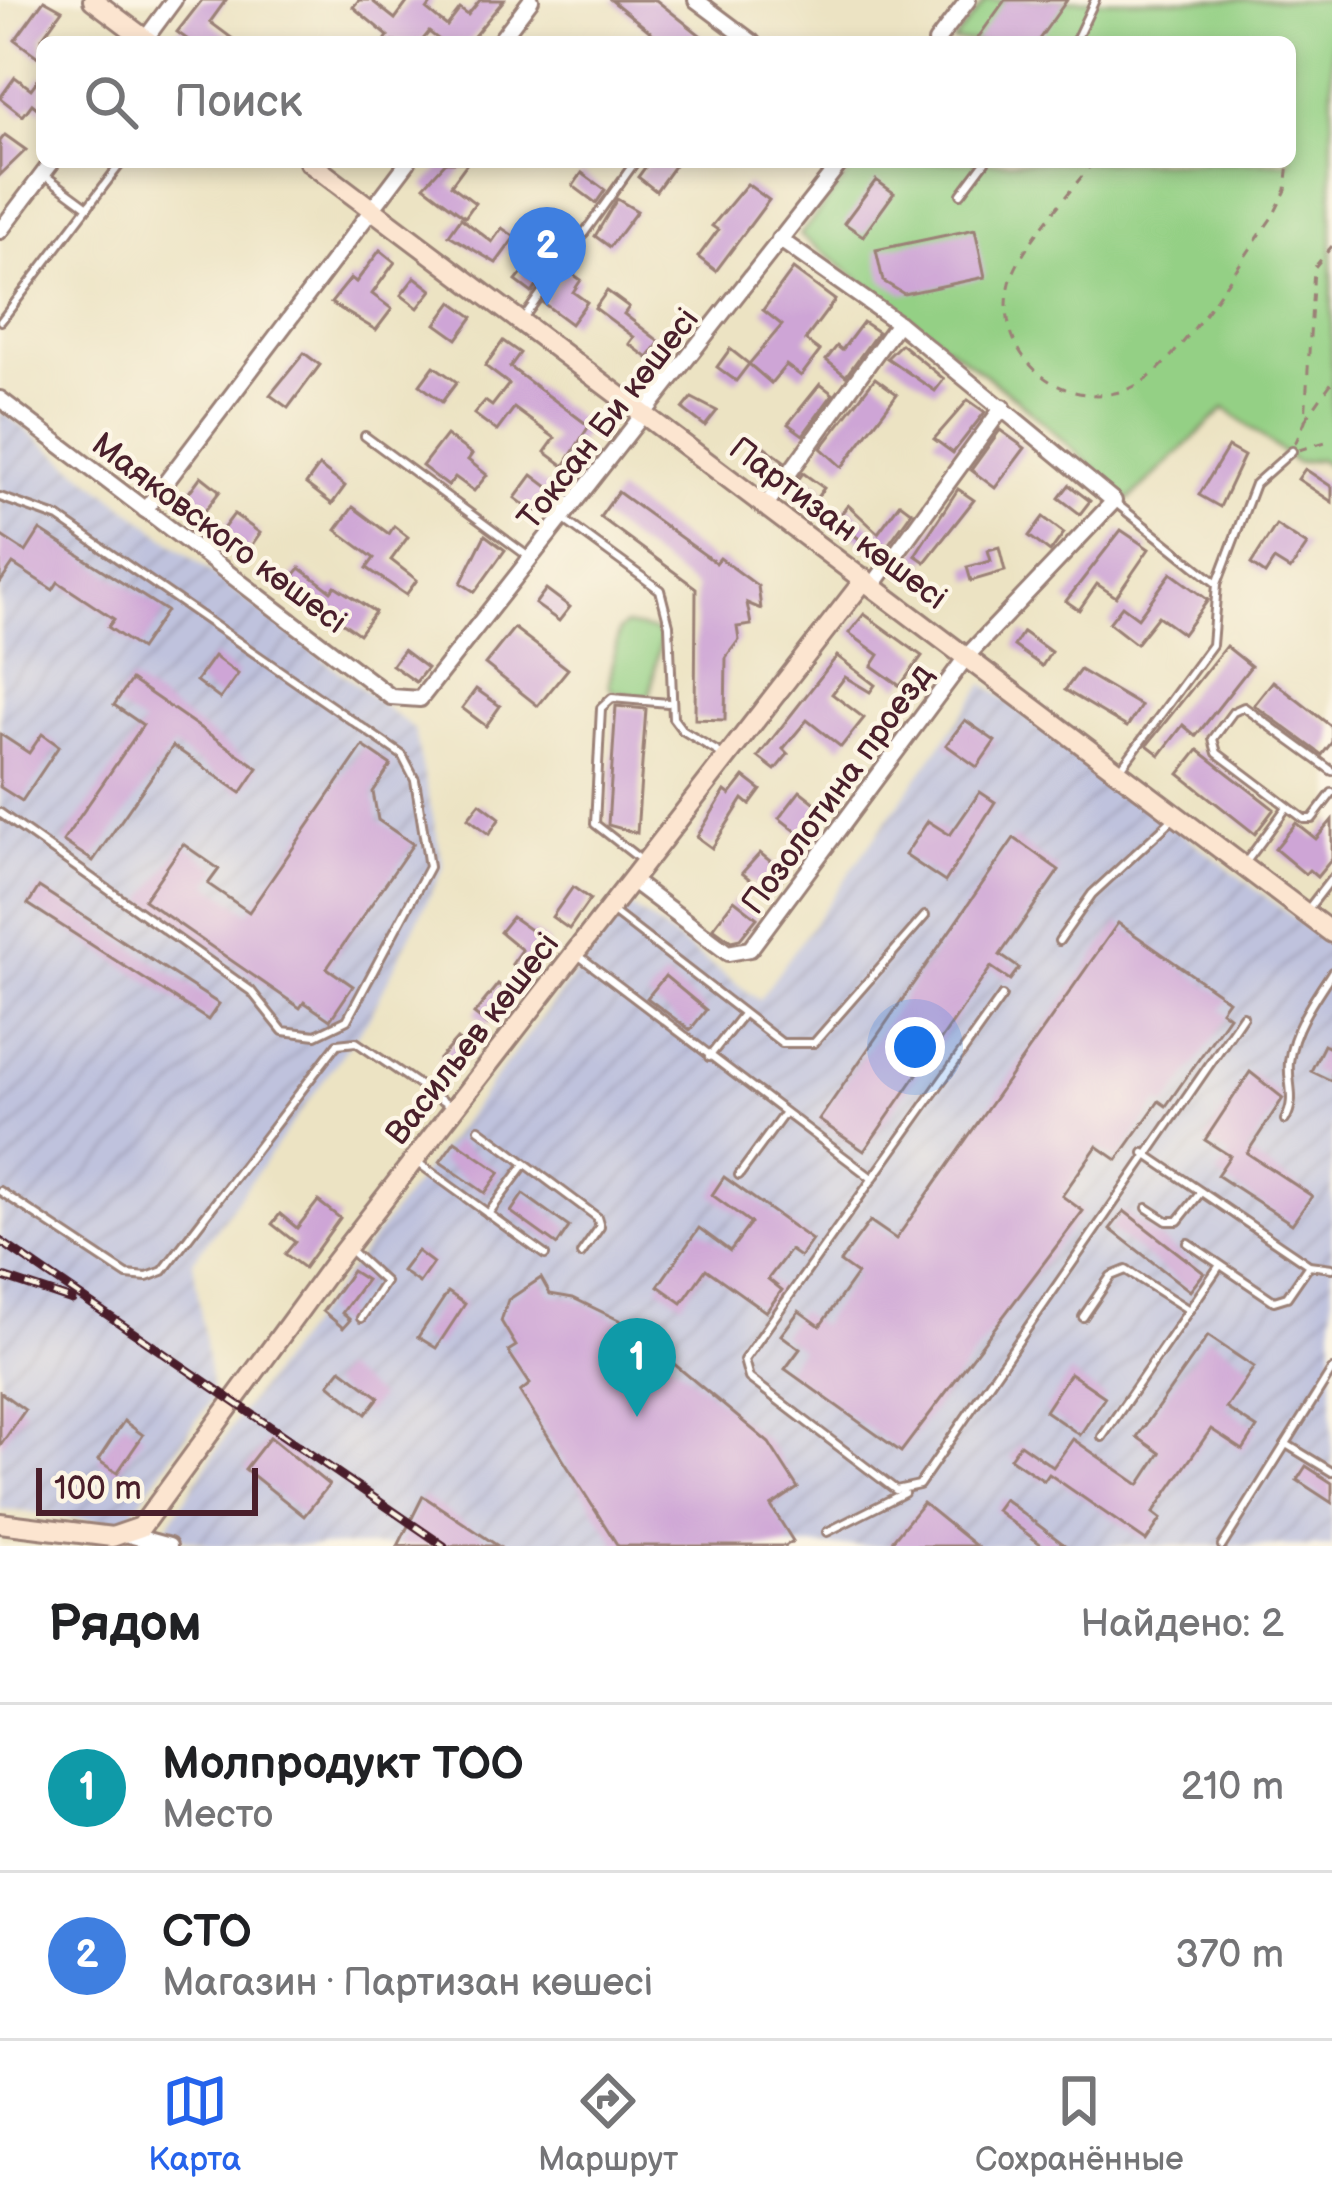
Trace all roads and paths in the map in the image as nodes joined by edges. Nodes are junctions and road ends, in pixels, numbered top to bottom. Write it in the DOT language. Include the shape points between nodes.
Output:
graph roads {
  1 [pos="93,0"];
  2 [pos="174,0"];
  3 [pos="531,0"];
  4 [pos="968,0"];
  5 [pos="1095,0"];
  6 [pos="707,3"];
  7 [pos="139,36"];
  8 [pos="149,36"];
  9 [pos="504,36"];
  10 [pos="745,36"];
  11 [pos="941,36"];
  12 [pos="1078,36"];
  13 [pos="47,168"];
  14 [pos="117,168"];
  15 [pos="317,168"];
  16 [pos="404,168"];
  17 [pos="631,168"];
  18 [pos="836,168"];
  19 [pos="981,168"];
  20 [pos="1089,168"];
  21 [pos="1288,168"];
  22 [pos="961,194"];
  23 [pos="88,207"];
  24 [pos="372,210"];
  25 [pos="0,231"];
  26 [pos="779,239"];
  27 [pos="1332,246"];
  28 [pos="1,321"];
  29 [pos="521,322"];
  30 [pos="898,323"];
  31 [pos="1332,382"];
  32 [pos="0,399"];
  33 [pos="1003,407"];
  34 [pos="645,414"];
  35 [pos="1304,421"];
  36 [pos="364,436"];
  37 [pos="1332,440"];
  38 [pos="1292,452"];
  39 [pos="0,497"];
  40 [pos="1114,501"];
  41 [pos="766,505"];
  42 [pos="146,510"];
  43 [pos="563,519"];
  44 [pos="532,559"];
  45 [pos="869,582"];
  46 [pos="1217,584"];
  47 [pos="967,656"];
  48 [pos="410,701"];
  49 [pos="668,703"];
  50 [pos="727,758"];
  51 [pos="1332,771"];
  52 [pos="1119,772"];
  53 [pos="1332,793"];
  54 [pos="1287,807"];
  55 [pos="0,812"];
  56 [pos="1177,816"];
  57 [pos="645,862"];
  58 [pos="1244,865"];
  59 [pos="1332,878"];
  60 [pos="632,880"];
  61 [pos="609,909"];
  62 [pos="1305,912"];
  63 [pos="925,916"];
  64 [pos="1332,933"];
  65 [pos="1058,940"];
  66 [pos="575,952"];
  67 [pos="1332,972"];
  68 [pos="1001,996"];
  69 [pos="743,1014"];
  70 [pos="1243,1016"];
  71 [pos="709,1058"];
  72 [pos="454,1109"];
  73 [pos="783,1115"];
  74 [pos="1285,1120"];
  75 [pos="479,1129"];
  76 [pos="1144,1153"];
  77 [pos="415,1160"];
  78 [pos="526,1163"];
  79 [pos="739,1175"];
  80 [pos="873,1179"];
  81 [pos="0,1191"];
  82 [pos="1201,1192"];
  83 [pos="1147,1208"];
  84 [pos="488,1214"];
  85 [pos="1188,1243"];
  86 [pos="346,1247"];
  87 [pos="581,1254"];
  88 [pos="544,1255"];
  89 [pos="1220,1265"];
  90 [pos="1309,1265"];
  91 [pos="1332,1268"];
  92 [pos="1189,1310"];
  93 [pos="1083,1317"];
  94 [pos="361,1318"];
  95 [pos="1332,1370"];
  96 [pos="1102,1437"];
  97 [pos="1286,1444"];
  98 [pos="1332,1472"];
  99 [pos="907,1491"];
  100 [pos="0,1523"];
  101 [pos="826,1532"];
  102 [pos="129,1535"];
  103 [pos="170,1546"];
  104 [pos="1222,1546"];
  1 -- 7 [label="main road"];
  2 -- 8 [label="street"];
  3 -- 9 [label="street"];
  4 -- 11 [label="street"];
  5 -- 12 [label="lane"];
  6 -- 10 [label="street"];
  13 -- 23 [label="lane"];
  13 -- 25 [label="street"];
  14 -- 23 [label="lane"];
  15 -- 24 [label="main road, Партизан көшесі"];
  16 -- 24 [label="street"];
  17 -- 29 [label="lane"];
  18 -- 26 [label="street, Токсан Би көшесі"];
  19 -- 22 [label="lane"];
  20 -- 21 [label="path" via="1014,272 1007,304 1018,349 1036,372 1096,395 1132,388 1160,368 1274,216"];
  23 -- 28 [label="lane"];
  24 -- 29 [label="main road, Партизан көшесі"];
  24 -- 42 [label="street"];
  26 -- 30 [label="street"];
  26 -- 34 [label="street, Токсан Би көшесі"];
  27 -- 35 [label="path" via="1314,268"];
  29 -- 34 [label="main road, Партизан көшесі"];
  30 -- 33 [label="street"];
  30 -- 41 [label="street"];
  31 -- 35 [label="path"];
  32 -- 42 [label="street, Маяковского көшесі"];
  33 -- 40 [label="street"];
  33 -- 45 [label="street, Васильев көшесі"];
  34 -- 41 [label="main road, Партизан көшесі"];
  34 -- 43 [label="street, Токсан Би көшесі"];
  35 -- 38 [label="path"];
  36 -- 44 [label="lane"];
  37 -- 38 [label="path"];
  38 -- 46 [label="lane" via="1255,484"];
  39 -- 55 [label="lane" via="59,518 402,755 415,780 429,868 347,1020 304,1037 284,1031 251,991"];
  40 -- 46 [label="lane"];
  40 -- 47 [label="street, Позолотина проезд"];
  41 -- 45 [label="main road, Партизан көшесі"];
  42 -- 48 [label="street, Маяковского көшесі" via="391,697"];
  43 -- 44 [label="street, Токсан Би көшесі"];
  43 -- 49 [label="lane" via="660,590 669,625"];
  44 -- 48 [label="street, Токсан Би көшесі" via="427,694"];
  45 -- 47 [label="main road, Партизан көшесі"];
  45 -- 50 [label="main road, Васильев көшесі"];
  46 -- 52 [label="lane" via="1212,645"];
  47 -- 52 [label="main road, Партизан көшесі"];
  47 -- 60 [label="street, Позолотина проезд" via="744,953 722,949"];
  49 -- 50 [label="lane" via="682,730"];
  49 -- 57 [label="lane" via="612,698 601,708 595,824"];
  50 -- 57 [label="main road, Васильев көшесі"];
  51 -- 54 [label="lane" via="1244,707 1236,709 1214,749"];
  52 -- 56 [label="main road, Партизан көшесі"];
  53 -- 54 [label="lane" via="1308,820"];
  54 -- 58 [label="lane"];
  56 -- 58 [label="main road, Партизан көшесі"];
  56 -- 65 [label="lane" via="1092,894"];
  57 -- 60 [label="main road, Васильев көшесі"];
  58 -- 62 [label="main road, Партизан көшесі"];
  59 -- 62 [label="lane"];
  60 -- 61 [label="main road, Васильев көшесі"];
  61 -- 66 [label="main road, Васильев көшесі"];
  61 -- 69 [label="lane"];
  62 -- 64 [label="main road, Партизан көшесі"];
  63 -- 69 [label="lane" via="814,1043 782,1043"];
  66 -- 71 [label="lane"];
  66 -- 72 [label="main road, Васильев көшесі"];
  67 -- 74 [label="lane" via="1290,1057 1293,1098"];
  68 -- 80 [label="lane"];
  69 -- 71 [label="lane"];
  70 -- 76 [label="lane"];
  71 -- 73 [label="lane"];
  72 -- 77 [label="main road, Васильев көшесі"];
  72 -- 81 [label="lane" via="356,1042 337,1044 163,1271 147,1277 127,1275"];
  73 -- 79 [label="lane"];
  73 -- 80 [label="lane"];
  75 -- 78 [label="lane"];
  76 -- 82 [label="lane"];
  76 -- 99 [label="lane" via="919,1485"];
  77 -- 84 [label="lane"];
  77 -- 86 [label="main road, Васильев көшесі"];
  78 -- 84 [label="lane"];
  78 -- 87 [label="lane" via="597,1216 598,1232"];
  80 -- 99 [label="lane" via="744,1366 785,1406"];
  82 -- 83 [label="lane" via="1178,1221"];
  82 -- 90 [label="lane"];
  84 -- 88 [label="lane"];
  85 -- 89 [label="lane"];
  86 -- 94 [label="lane" via="385,1282"];
  86 -- 102 [label="main road, Васильев көшесі" via="152,1516"];
  89 -- 90 [label="lane" via="1274,1301 1287,1297"];
  89 -- 92 [label="lane"];
  90 -- 91 [label="lane"];
  92 -- 93 [label="lane" via="1126,1270 1112,1276"];
  92 -- 96 [label="lane"];
  95 -- 97 [label="lane"];
  97 -- 98 [label="lane"];
  97 -- 104 [label="lane"];
  99 -- 101 [label="lane"];
  100 -- 102 [label="main road"];
  102 -- 103 [label="street"];
}
